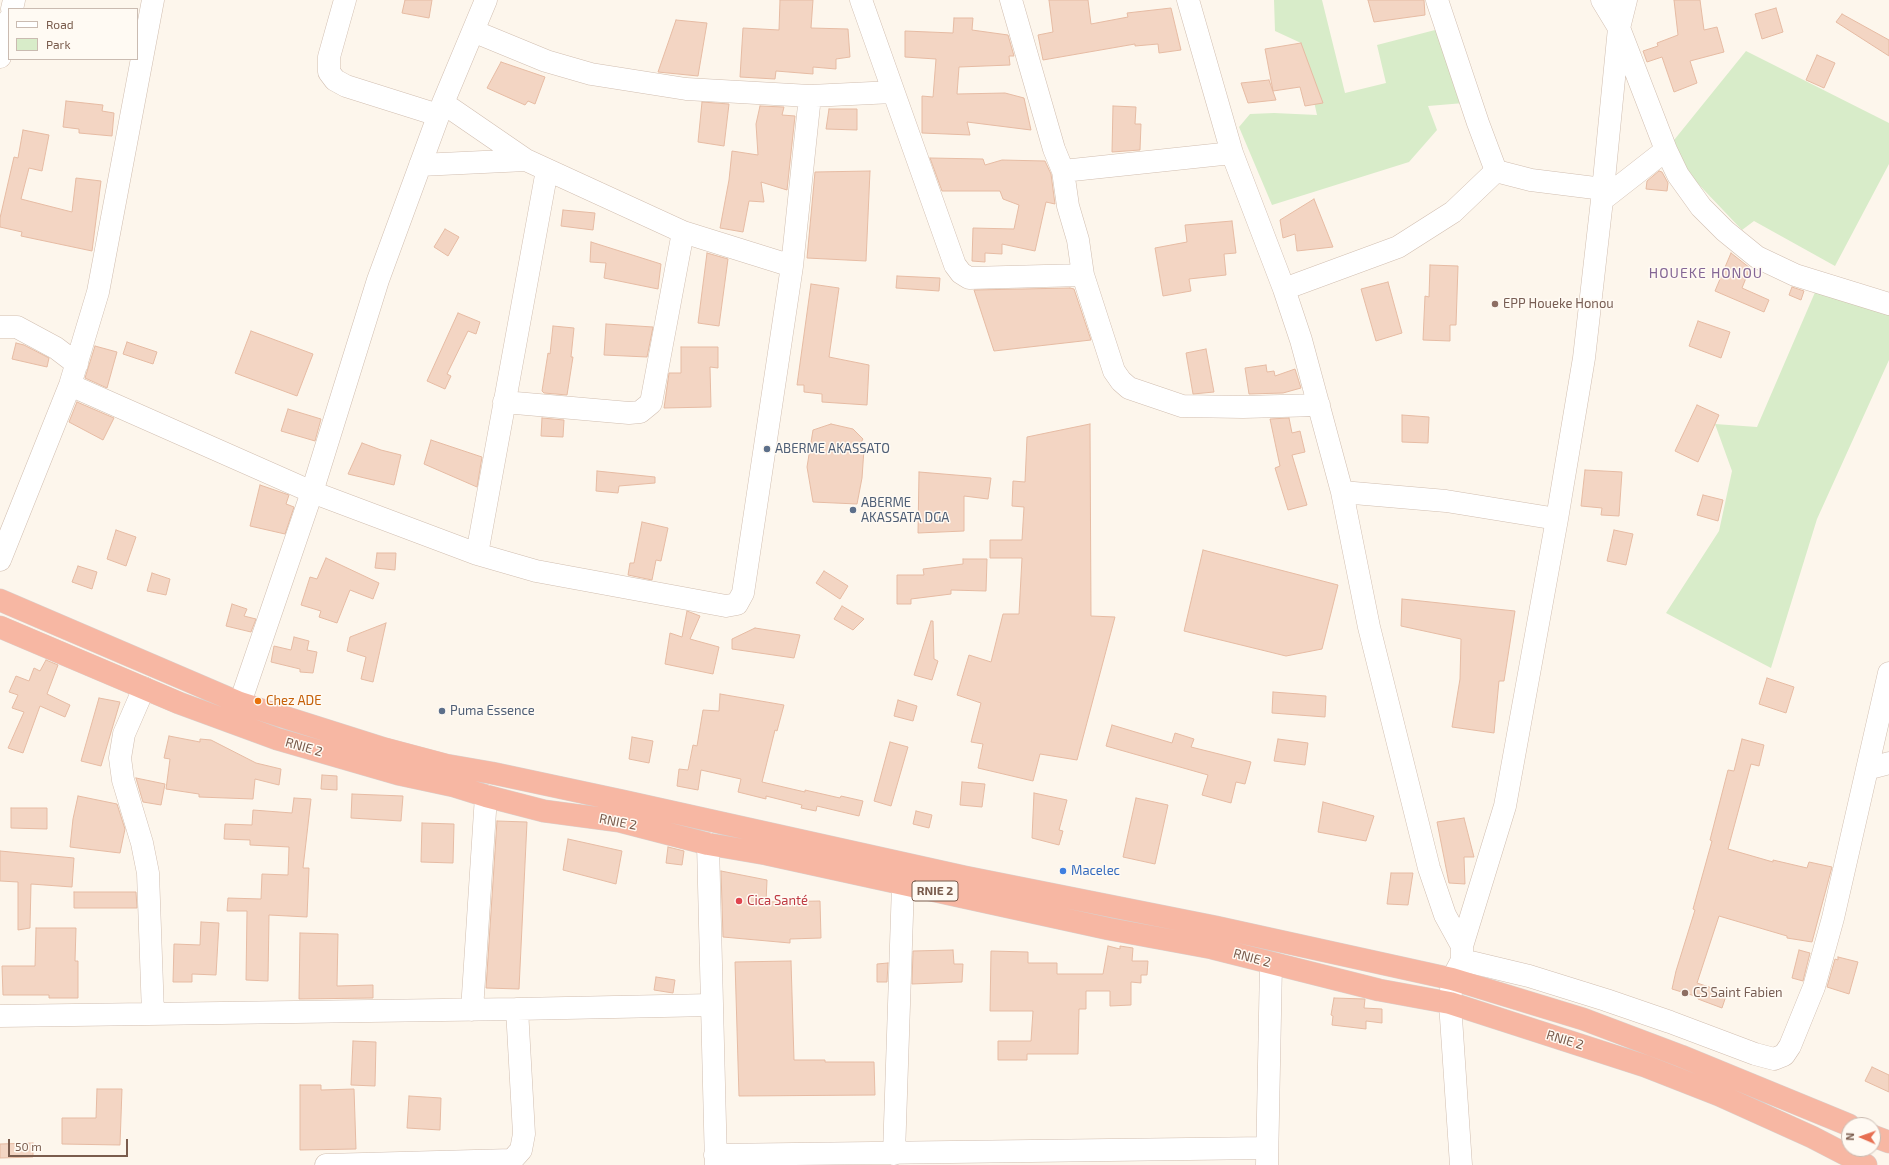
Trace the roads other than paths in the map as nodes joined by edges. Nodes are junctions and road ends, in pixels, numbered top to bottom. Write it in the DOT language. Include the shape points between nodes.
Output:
graph roads {
  1 [pos="152,0"];
  2 [pos="345,0"];
  3 [pos="486,0"];
  4 [pos="861,0"];
  5 [pos="1010,0"];
  6 [pos="1188,0"];
  7 [pos="1437,0"];
  8 [pos="1602,0"];
  9 [pos="1626,0"];
  10 [pos="8,24"];
  11 [pos="1619,28"];
  12 [pos="473,31"];
  13 [pos="0,57"];
  14 [pos="894,92"];
  15 [pos="810,96"];
  16 [pos="441,109"];
  17 [pos="1666,150"];
  18 [pos="1232,153"];
  19 [pos="526,160"];
  20 [pos="420,165"];
  21 [pos="547,170"];
  22 [pos="1063,171"];
  23 [pos="1496,171"];
  24 [pos="1602,195"];
  25 [pos="683,232"];
  26 [pos="792,266"];
  27 [pos="1083,275"];
  28 [pos="1284,289"];
  29 [pos="1889,304"];
  30 [pos="0,327"];
  31 [pos="77,364"];
  32 [pos="70,385"];
  33 [pos="504,402"];
  34 [pos="1319,405"];
  35 [pos="312,492"];
  36 [pos="1342,492"];
  37 [pos="1557,519"];
  38 [pos="477,554"];
  39 [pos="0,560"];
  40 [pos="0,600"];
  41 [pos="0,626"];
  42 [pos="1889,673"];
  43 [pos="144,688"];
  44 [pos="240,703"];
  45 [pos="1889,763"];
  46 [pos="1866,770"];
  47 [pos="486,796"];
  48 [pos="708,844"];
  49 [pos="903,885"];
  50 [pos="1459,962"];
  51 [pos="1271,964"];
  52 [pos="1450,1003"];
  53 [pos="712,1005"];
  54 [pos="472,1010"];
  55 [pos="517,1010"];
  56 [pos="153,1014"];
  57 [pos="0,1016"];
  58 [pos="1841,1122"];
  59 [pos="894,1154"];
  60 [pos="1267,1157"];
  61 [pos="716,1160"];
  62 [pos="326,1165"];
  63 [pos="1461,1165"];
  64 [pos="1866,1165"];
  1 -- 31 [label="street" via="98,292"];
  2 -- 16 [label="street" via="329,57 329,72 335,80 346,86"];
  3 -- 12 [label="street"];
  4 -- 14 [label="street"];
  5 -- 22 [label="street" via="1054,149"];
  6 -- 18 [label="street"];
  7 -- 23 [label="street"];
  8 -- 11 [label="street"];
  9 -- 11 [label="street"];
  10 -- 13 [label="street"];
  11 -- 17 [label="street"];
  11 -- 24 [label="street"];
  12 -- 15 [label="street" via="546,61 591,74 686,89"];
  12 -- 16 [label="street"];
  14 -- 15 [label="street"];
  14 -- 27 [label="street" via="955,265 961,273 968,278"];
  15 -- 26 [label="street"];
  16 -- 19 [label="street"];
  16 -- 20 [label="street"];
  17 -- 24 [label="street"];
  17 -- 29 [label="street" via="1678,175 1701,207 1757,257 1795,275"];
  18 -- 22 [label="street"];
  18 -- 28 [label="street"];
  19 -- 20 [label="street"];
  19 -- 21 [label="street"];
  20 -- 35 [label="street" via="378,280"];
  21 -- 25 [label="street"];
  21 -- 33 [label="street"];
  22 -- 27 [label="street"];
  23 -- 24 [label="street"];
  23 -- 28 [label="street" via="1453,212 1398,247"];
  24 -- 37 [label="street" via="1584,358"];
  25 -- 26 [label="street"];
  25 -- 33 [label="street" via="651,403 640,412 629,413"];
  26 -- 38 [label="street" via="743,593 737,604 726,606 536,571"];
  27 -- 34 [label="street" via="1114,371 1129,388 1182,406 1243,408"];
  28 -- 34 [label="street"];
  30 -- 31 [label="street" via="17,327 56,348"];
  31 -- 32 [label="street"];
  32 -- 35 [label="street"];
  32 -- 39 [label="street"];
  33 -- 38 [label="street"];
  34 -- 36 [label="street"];
  35 -- 38 [label="street"];
  35 -- 44 [label="street"];
  36 -- 37 [label="street" via="1446,501"];
  36 -- 50 [label="street" via="1369,627 1429,868"];
  37 -- 50 [label="street" via="1505,806"];
  40 -- 44 [label="highway, RNIE 2 / RNIE 2"];
  41 -- 43 [label="highway, RNIE 2 / RNIE 2"];
  42 -- 46 [label="street"];
  43 -- 47 [label="highway, RNIE 2 / RNIE 2" via="277,740"];
  43 -- 56 [label="street" via="124,734 120,758 123,780 148,873"];
  44 -- 50 [label="highway, RNIE 2 / RNIE 2" via="382,748 446,765 965,878 1216,927"];
  45 -- 46 [label="street"];
  46 -- 50 [label="street" via="1833,918 1814,987 1784,1055 1774,1059 1755,1054 1606,1000 1541,980"];
  47 -- 48 [label="highway, RNIE 2 / RNIE 2" via="544,811 619,821"];
  47 -- 54 [label="street"];
  48 -- 49 [label="highway, RNIE 2 / RNIE 2" via="766,854"];
  48 -- 53 [label="street"];
  49 -- 51 [label="highway, RNIE 2 / RNIE 2" via="1212,948"];
  49 -- 59 [label="street"];
  50 -- 52 [label="street"];
  50 -- 58 [label="highway, RNIE 2 / RNIE 2" via="1590,1022"];
  51 -- 52 [label="highway, RNIE 2 / RNIE 2" via="1379,990"];
  51 -- 60 [label="street"];
  52 -- 63 [label="street"];
  52 -- 64 [label="highway, RNIE 2 / RNIE 2" via="1645,1066 1726,1098"];
  53 -- 55 [label="street"];
  53 -- 61 [label="street"];
  54 -- 55 [label="street"];
  54 -- 56 [label="street"];
  55 -- 62 [label="street" via="524,1134 521,1150 512,1160"];
  56 -- 57 [label="street"];
  59 -- 60 [label="street"];
  59 -- 61 [label="street"];
}
